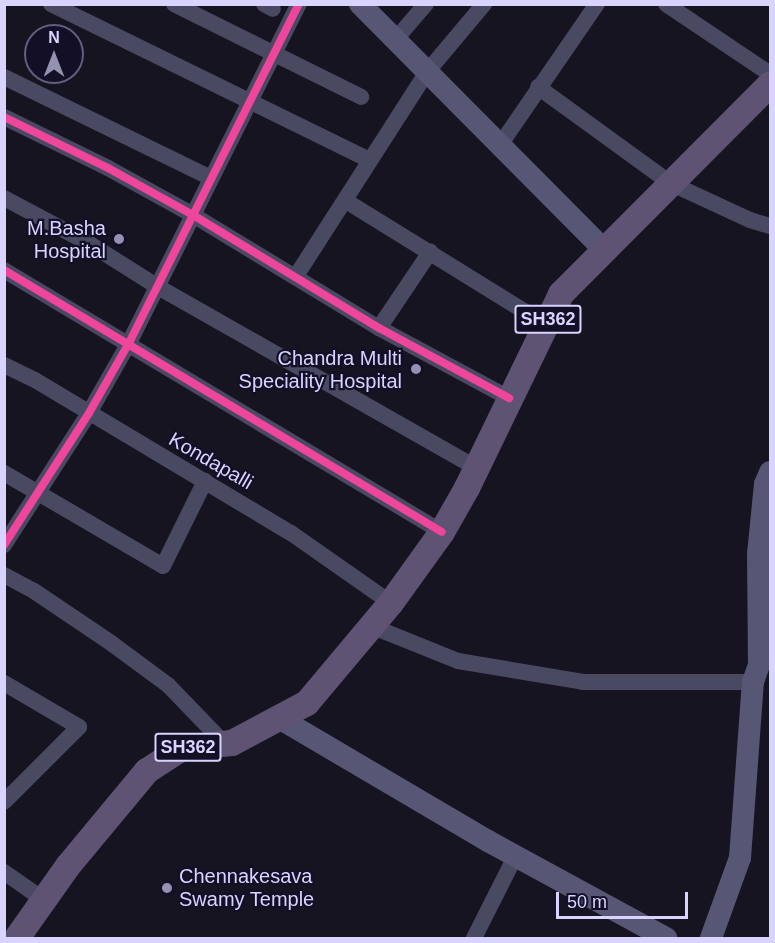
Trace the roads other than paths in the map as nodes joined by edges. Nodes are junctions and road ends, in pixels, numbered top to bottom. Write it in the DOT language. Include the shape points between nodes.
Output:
graph roads {
  1 [pos="51,4"];
  2 [pos="174,4"];
  3 [pos="298,4"];
  4 [pos="360,4"];
  5 [pos="426,4"];
  6 [pos="484,4"];
  7 [pos="597,4"];
  8 [pos="666,4"];
  9 [pos="395,40"];
  10 [pos="274,53"];
  11 [pos="427,72"];
  12 [pos="771,74"];
  13 [pos="4,77"];
  14 [pos="771,84"];
  15 [pos="538,87"];
  16 [pos="361,97"];
  17 [pos="250,100"];
  18 [pos="4,117"];
  19 [pos="500,145"];
  20 [pos="369,160"];
  21 [pos="211,178"];
  22 [pos="670,183"];
  23 [pos="4,198"];
  24 [pos="346,201"];
  25 [pos="193,215"];
  26 [pos="771,226"];
  27 [pos="605,251"];
  28 [pos="430,252"];
  29 [pos="4,270"];
  30 [pos="296,276"];
  31 [pos="158,287"];
  32 [pos="545,324"];
  33 [pos="379,328"];
  34 [pos="129,342"];
  35 [pos="4,365"];
  36 [pos="509,398"];
  37 [pos="89,413"];
  38 [pos="477,468"];
  39 [pos="771,472"];
  40 [pos="4,473"];
  41 [pos="205,481"];
  42 [pos="39,493"];
  43 [pos="442,532"];
  44 [pos="4,545"];
  45 [pos="4,575"];
  46 [pos="391,603"];
  47 [pos="764,611"];
  48 [pos="371,626"];
  49 [pos="765,656"];
  50 [pos="753,682"];
  51 [pos="4,683"];
  52 [pos="279,718"];
  53 [pos="226,745"];
  54 [pos="4,802"];
  55 [pos="516,855"];
  56 [pos="4,872"];
  57 [pos="44,900"];
  58 [pos="23,934"];
  59 [pos="474,939"];
  60 [pos="666,939"];
  61 [pos="711,939"];
  1 -- 17 [label="street"];
  2 -- 10 [label="street"];
  3 -- 10 [label="street"];
  4 -- 9 [label="main road"];
  5 -- 9 [label="street"];
  6 -- 11 [label="street"];
  7 -- 15 [label="street"];
  8 -- 12 [label="street"];
  9 -- 11 [label="main road"];
  10 -- 16 [label="street"];
  10 -- 17 [label="street"];
  11 -- 19 [label="main road"];
  11 -- 20 [label="street"];
  13 -- 21 [label="street"];
  14 -- 22 [label="main road, SH362"];
  15 -- 19 [label="street"];
  15 -- 22 [label="street"];
  17 -- 20 [label="street"];
  17 -- 21 [label="street"];
  18 -- 25 [label="street"];
  19 -- 27 [label="main road"];
  20 -- 24 [label="street"];
  21 -- 25 [label="street"];
  22 -- 26 [label="street"];
  22 -- 27 [label="main road, SH362"];
  23 -- 31 [label="street" via="90,244"];
  24 -- 28 [label="street"];
  24 -- 30 [label="street"];
  25 -- 30 [label="street"];
  25 -- 31 [label="street"];
  27 -- 32 [label="main road, SH362" via="561,294"];
  28 -- 32 [label="street"];
  28 -- 33 [label="street"];
  29 -- 34 [label="street"];
  30 -- 33 [label="street"];
  31 -- 34 [label="street"];
  31 -- 38 [label="street"];
  32 -- 36 [label="main road, SH362"];
  33 -- 36 [label="street"];
  34 -- 37 [label="street"];
  34 -- 43 [label="street"];
  35 -- 37 [label="street, Kondapalli"];
  36 -- 38 [label="main road, SH362"];
  37 -- 41 [label="street, Kondapalli"];
  37 -- 42 [label="street"];
  38 -- 43 [label="main road, SH362"];
  39 -- 47 [label="main road" via="765,484 758,554"];
  40 -- 42 [label="street"];
  41 -- 42 [label="street" via="163,566"];
  41 -- 46 [label="street, Kondapalli" via="291,533"];
  42 -- 44 [label="street"];
  43 -- 46 [label="main road, SH362"];
  45 -- 53 [label="street" via="92,630 168,685"];
  46 -- 48 [label="main road, SH362"];
  47 -- 49 [label="main road"];
  48 -- 50 [label="street" via="458,661 583,682"];
  48 -- 52 [label="main road, SH362" via="308,703"];
  49 -- 50 [label="main road"];
  50 -- 61 [label="main road" via="740,858"];
  51 -- 54 [label="street" via="79,727"];
  52 -- 53 [label="main road, SH362"];
  52 -- 55 [label="main road"];
  53 -- 57 [label="main road, SH362" via="182,748 147,771"];
  55 -- 59 [label="street"];
  55 -- 60 [label="main road"];
  56 -- 57 [label="street"];
  57 -- 58 [label="main road, SH362"];
}
